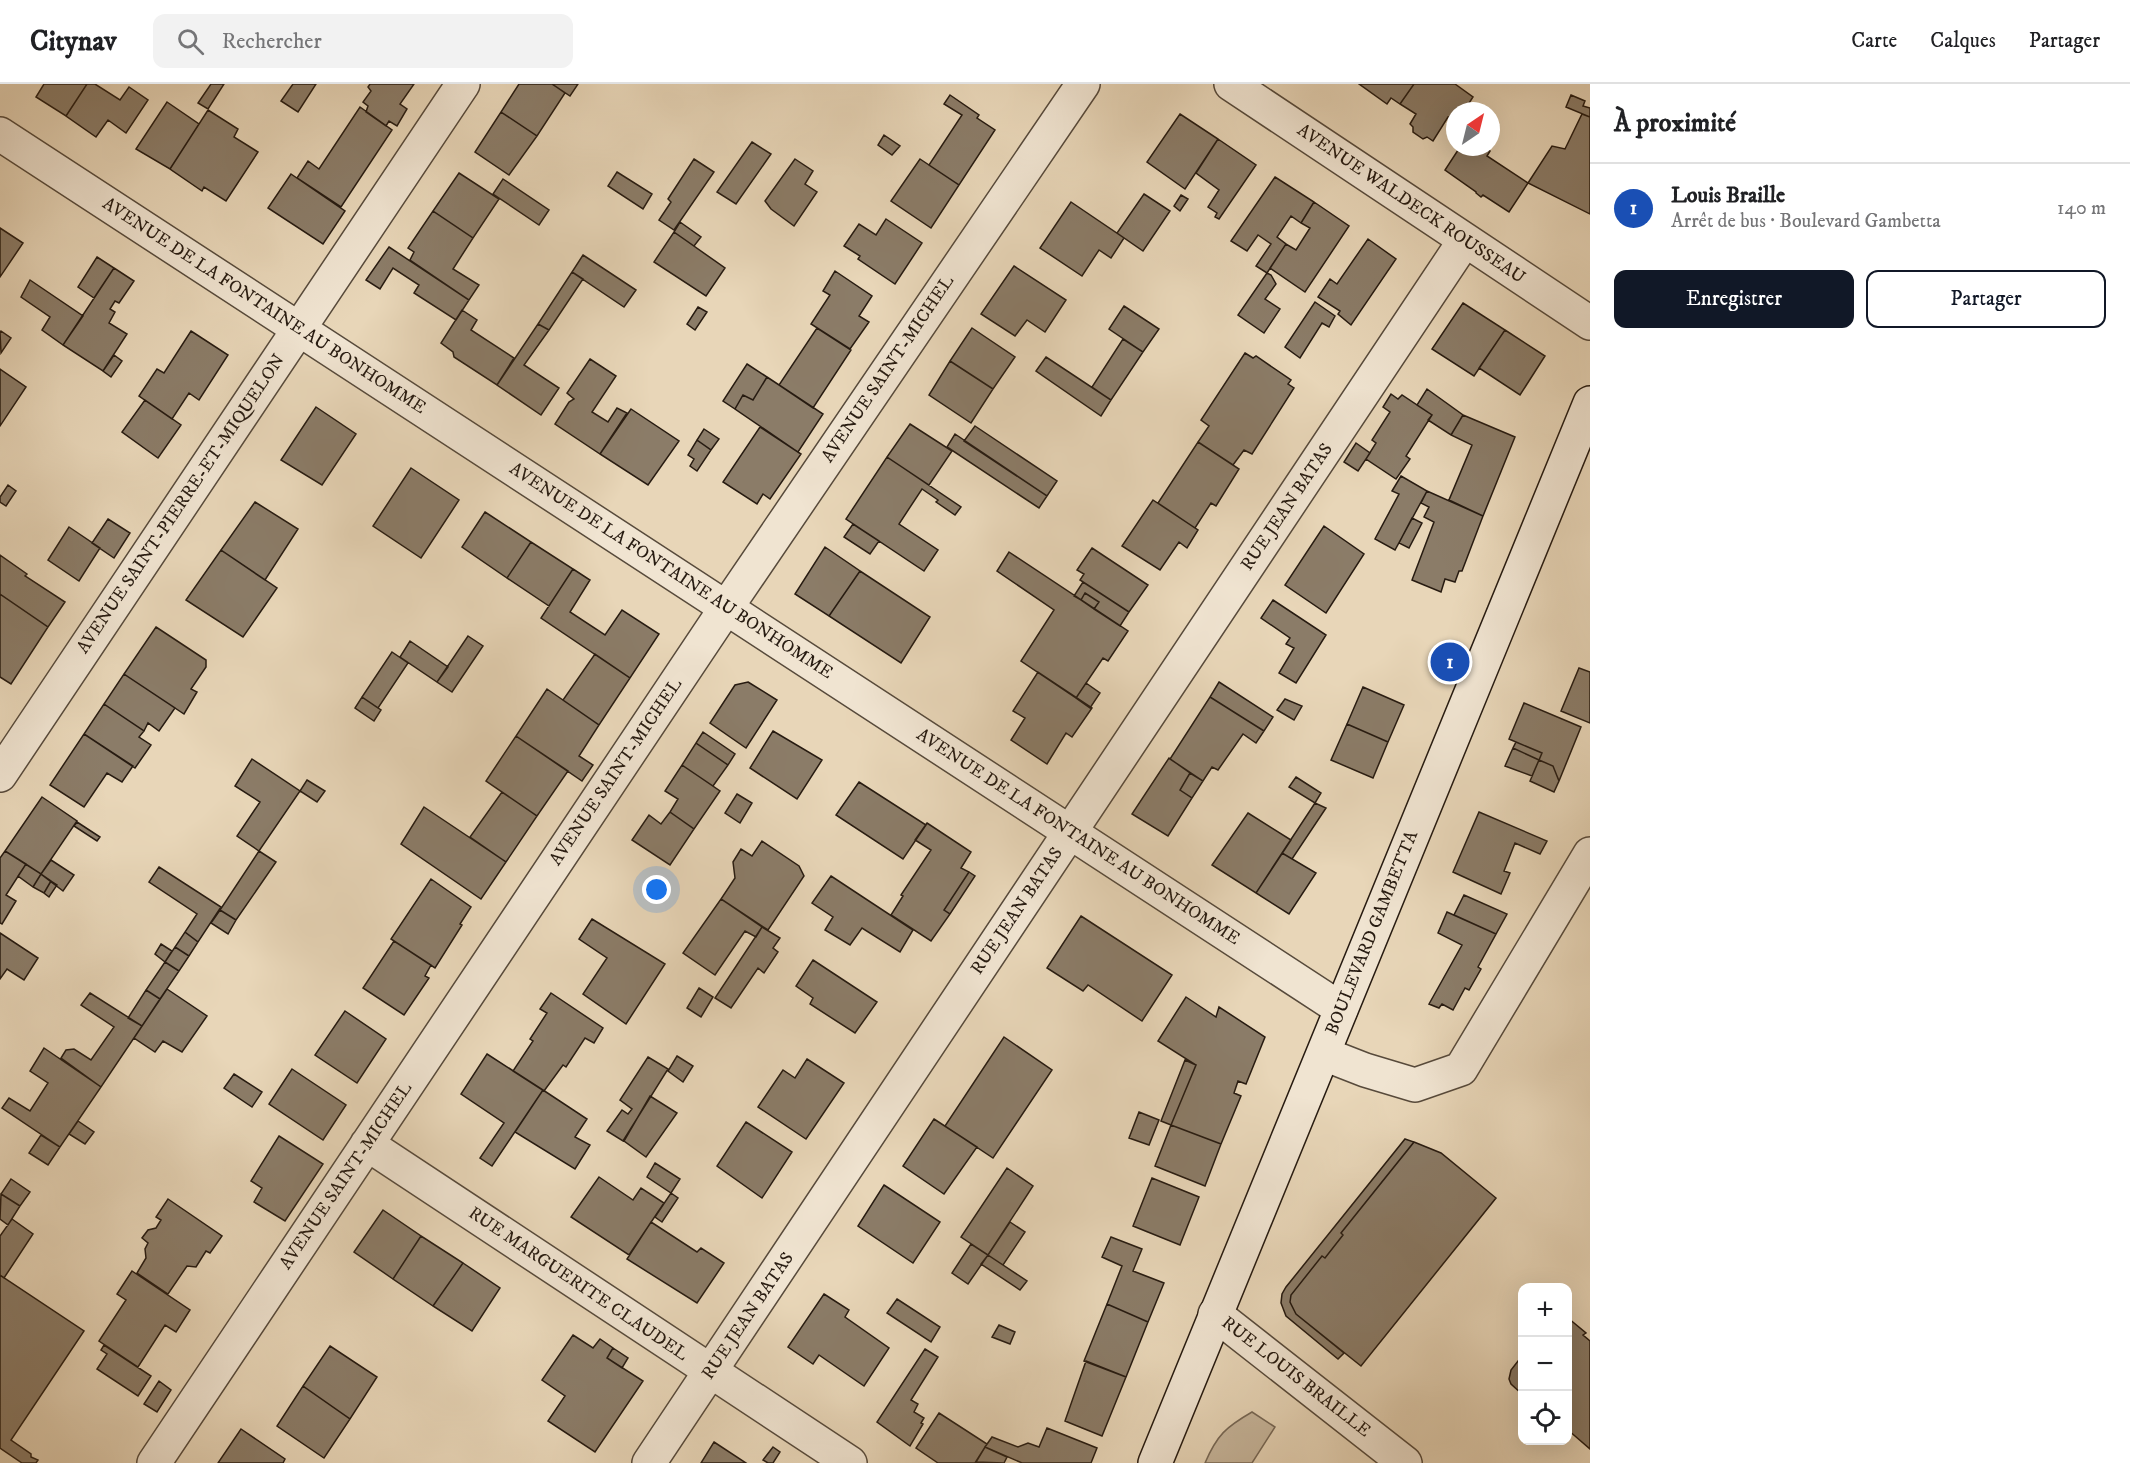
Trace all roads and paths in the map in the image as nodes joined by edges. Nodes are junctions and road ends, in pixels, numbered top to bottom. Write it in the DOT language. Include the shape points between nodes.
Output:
graph roads {
  1 [pos="463,84"];
  2 [pos="1083,84"];
  3 [pos="1231,84"];
  4 [pos="0,134"];
  5 [pos="1465,240"];
  6 [pos="1590,323"];
  7 [pos="299,329"];
  8 [pos="1590,403"];
  9 [pos="726,608"];
  10 [pos="0,775"];
  11 [pos="1070,831"];
  12 [pos="1590,854"];
  13 [pos="1341,1009"];
  14 [pos="1324,1054"];
  15 [pos="367,1144"];
  16 [pos="1215,1314"];
  17 [pos="711,1372"];
  18 [pos="154,1463"];
  19 [pos="650,1463"];
  20 [pos="850,1463"];
  21 [pos="1155,1463"];
  22 [pos="1405,1463"];
  1 -- 7 [label="street, AVENUE SAINT-PIERRE-ET-MIQUELON"];
  2 -- 9 [label="street, AVENUE SAINT-MICHEL"];
  3 -- 5 [label="street, AVENUE WALDECK ROUSSEAU"];
  4 -- 7 [label="street, AVENUE DE LA FONTAINE AU BONHOMME"];
  5 -- 6 [label="street, AVENUE WALDECK ROUSSEAU"];
  5 -- 11 [label="street, RUE JEAN BATAS"];
  7 -- 9 [label="street, AVENUE DE LA FONTAINE AU BONHOMME"];
  7 -- 10 [label="street, AVENUE SAINT-PIERRE-ET-MIQUELON"];
  8 -- 13 [label="street, BOULEVARD GAMBETTA"];
  9 -- 11 [label="street, AVENUE DE LA FONTAINE AU BONHOMME"];
  9 -- 15 [label="street, AVENUE SAINT-MICHEL"];
  11 -- 13 [label="street, AVENUE DE LA FONTAINE AU BONHOMME"];
  11 -- 17 [label="street, RUE JEAN BATAS"];
  12 -- 14 [label="street" via="1461,1069 1414,1085"];
  13 -- 14 [label="street, BOULEVARD GAMBETTA"];
  14 -- 16 [label="street, BOULEVARD GAMBETTA"];
  15 -- 17 [label="street, RUE MARGUERITE CLAUDEL"];
  15 -- 18 [label="street, AVENUE SAINT-MICHEL"];
  16 -- 21 [label="street, BOULEVARD GAMBETTA"];
  16 -- 22 [label="street, RUE LOUIS BRAILLE"];
  17 -- 19 [label="street, RUE JEAN BATAS"];
  17 -- 20 [label="street, RUE MARGUERITE CLAUDEL"];
}
